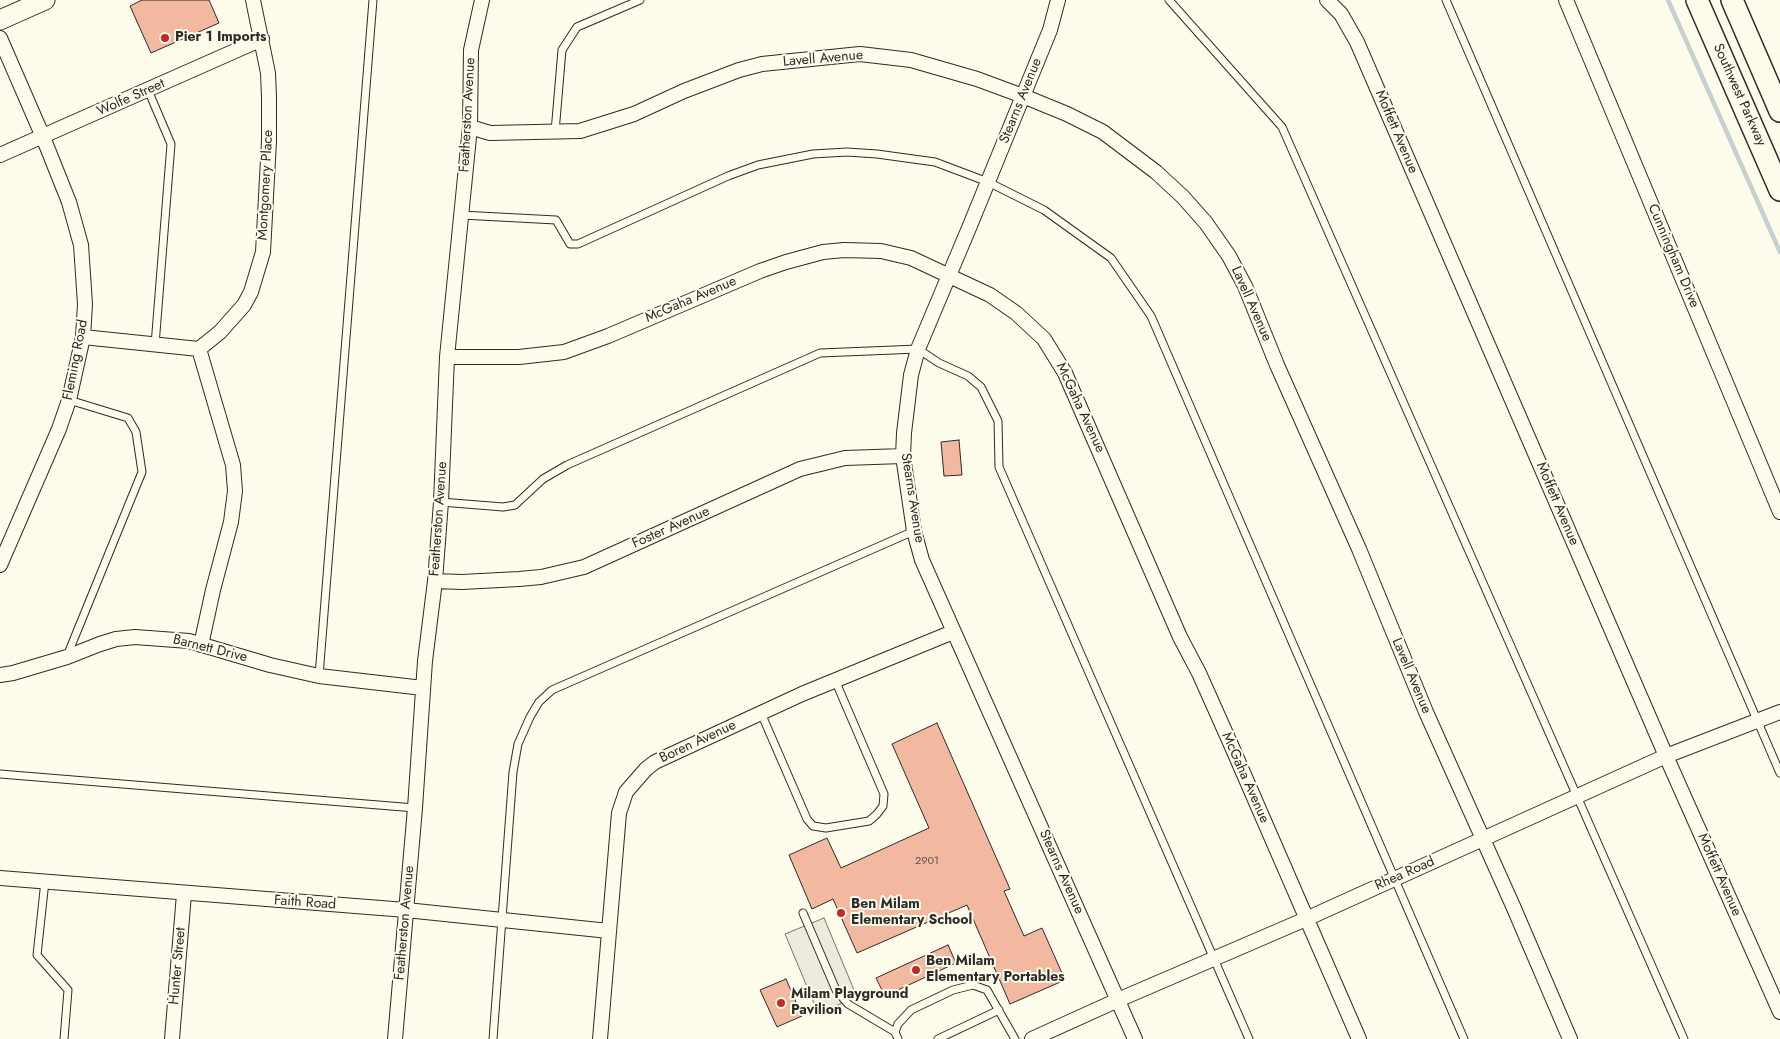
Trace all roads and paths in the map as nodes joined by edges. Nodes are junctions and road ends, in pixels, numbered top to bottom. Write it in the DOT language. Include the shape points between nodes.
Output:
graph roads {
  1 [pos="44,0"];
  2 [pos="253,0"];
  3 [pos="373,0"];
  4 [pos="482,0"];
  5 [pos="640,0"];
  6 [pos="1058,0"];
  7 [pos="1169,0"];
  8 [pos="1327,0"];
  9 [pos="1446,0"];
  10 [pos="1566,0"];
  11 [pos="1697,0"];
  12 [pos="1732,0"];
  13 [pos="0,20"];
  14 [pos="0,38"];
  15 [pos="262,39"];
  16 [pos="148,90"];
  17 [pos="1023,96"];
  18 [pos="1780,111"];
  19 [pos="470,127"];
  20 [pos="555,132"];
  21 [pos="43,137"];
  22 [pos="0,156"];
  23 [pos="988,182"];
  24 [pos="1780,190"];
  25 [pos="461,215"];
  26 [pos="948,275"];
  27 [pos="83,338"];
  28 [pos="155,345"];
  29 [pos="199,349"];
  30 [pos="918,349"];
  31 [pos="446,357"];
  32 [pos="69,400"];
  33 [pos="903,456"];
  34 [pos="442,502"];
  35 [pos="1780,512"];
  36 [pos="914,531"];
  37 [pos="0,565"];
  38 [pos="435,581"];
  39 [pos="953,632"];
  40 [pos="201,645"];
  41 [pos="67,657"];
  42 [pos="0,675"];
  43 [pos="319,676"];
  44 [pos="835,680"];
  45 [pos="423,688"];
  46 [pos="1780,712"];
  47 [pos="760,713"];
  48 [pos="1758,722"];
  49 [pos="1666,756"];
  50 [pos="1780,773"];
  51 [pos="0,774"];
  52 [pos="1577,797"];
  53 [pos="415,808"];
  54 [pos="1482,839"];
  55 [pos="0,878"];
  56 [pos="1394,879"];
  57 [pos="45,881"];
  58 [pos="184,894"];
  59 [pos="406,910"];
  60 [pos="803,913"];
  61 [pos="1306,918"];
  62 [pos="503,920"];
  63 [pos="609,931"];
  64 [pos="1213,959"];
  65 [pos="1118,1000"];
  66 [pos="999,1010"];
  67 [pos="1780,1012"];
  68 [pos="896,1035"];
  69 [pos="64,1039"];
  70 [pos="172,1039"];
  71 [pos="395,1039"];
  72 [pos="493,1039"];
  73 [pos="600,1039"];
  74 [pos="938,1039"];
  75 [pos="1015,1039"];
  76 [pos="1032,1039"];
  77 [pos="1135,1039"];
  78 [pos="1249,1039"];
  79 [pos="1359,1039"];
  80 [pos="1464,1039"];
  81 [pos="1570,1039"];
  82 [pos="1684,1039"];
  1 -- 13 [label="main road"];
  2 -- 15 [label="street, Montgomery Place"];
  3 -- 43 [label="lane"];
  4 -- 19 [label="street, Featherston Avenue" via="471,50"];
  5 -- 20 [label="lane" via="577,27 562,50"];
  6 -- 17 [label="street, Stearns Avenue" via="1050,30"];
  7 -- 52 [label="lane" via="1282,127"];
  8 -- 49 [label="street, Moffett Avenue" via="1341,14 1357,42"];
  9 -- 48 [label="lane"];
  10 -- 35 [label="street, Cunningham Drive"];
  11 -- 24 [label="main road, Southwest Parkway"];
  12 -- 18 [label="main road"];
  14 -- 21 [label="street, Fleming Road"];
  15 -- 16 [label="street, Wolfe Street"];
  15 -- 29 [label="street, Montgomery Place" via="269,97 263,252 244,305 220,332"];
  16 -- 21 [label="street, Wolfe Street"];
  16 -- 28 [label="lane" via="171,144"];
  17 -- 20 [label="street, Lavell Avenue" via="911,60 839,55 762,64 739,70 634,114 580,131"];
  17 -- 23 [label="street, Stearns Avenue"];
  17 -- 54 [label="street, Lavell Avenue" via="1103,132 1132,153 1183,198 1229,256 1245,286"];
  19 -- 20 [label="street, Lavell Avenue" via="490,133"];
  19 -- 25 [label="street, Featherston Avenue"];
  21 -- 22 [label="street, Wolfe Street"];
  21 -- 27 [label="street, Fleming Road" via="69,202 81,246 85,304"];
  23 -- 25 [label="lane" via="935,162 839,152 782,159 750,168 578,244 570,244 556,220"];
  23 -- 26 [label="street, Stearns Avenue"];
  23 -- 56 [label="lane" via="1044,210 1111,258 1151,316"];
  25 -- 31 [label="street, Featherston Avenue"];
  26 -- 30 [label="street, Stearns Avenue"];
  26 -- 31 [label="street, McGaha Avenue" via="911,258 881,251 823,252 760,271 564,352 519,357"];
  26 -- 61 [label="street, McGaha Avenue" via="990,295 1016,313 1044,339 1057,358"];
  27 -- 28 [label="street"];
  27 -- 32 [label="street, Fleming Road"];
  28 -- 29 [label="street"];
  29 -- 40 [label="street" via="233,465 236,491"];
  30 -- 33 [label="street, Stearns Avenue" via="911,375"];
  30 -- 34 [label="lane" via="820,352 567,466 543,480 515,505"];
  30 -- 64 [label="lane" via="968,376 981,387 992,406 998,421 999,467"];
  31 -- 34 [label="street, Featherston Avenue"];
  32 -- 37 [label="street, Fleming Road"];
  32 -- 41 [label="lane" via="128,418 136,432 142,472"];
  33 -- 36 [label="street, Stearns Avenue"];
  33 -- 38 [label="street, Foster Avenue" via="845,458 800,469 584,567 519,579"];
  34 -- 38 [label="street, Featherston Avenue"];
  36 -- 39 [label="street, Stearns Avenue" via="922,560"];
  36 -- 62 [label="lane" via="552,690 539,702 518,744 513,772"];
  38 -- 45 [label="street, Featherston Avenue"];
  39 -- 44 [label="street, Boren Avenue"];
  39 -- 65 [label="street, Stearns Avenue"];
  40 -- 41 [label="street, Barnett Drive" via="168,638 135,637 116,639"];
  40 -- 43 [label="street, Barnett Drive"];
  41 -- 42 [label="street, Barnett Drive"];
  43 -- 45 [label="street, Barnett Drive"];
  44 -- 47 [label="street, Boren Avenue"];
  44 -- 47 [label="lane" via="884,794 883,806 869,821 826,828 813,826"];
  45 -- 53 [label="street, Featherston Avenue"];
  46 -- 48 [label="street, Rhea Road"];
  47 -- 63 [label="street, Boren Avenue" via="655,762 626,792 619,813"];
  48 -- 49 [label="street, Rhea Road"];
  48 -- 50 [label="lane"];
  49 -- 52 [label="street, Rhea Road"];
  49 -- 67 [label="street, Moffett Avenue"];
  51 -- 53 [label="lane"];
  52 -- 54 [label="street, Rhea Road"];
  52 -- 82 [label="lane"];
  53 -- 59 [label="street, Featherston Avenue"];
  54 -- 56 [label="street, Rhea Road"];
  54 -- 81 [label="street, Lavell Avenue"];
  55 -- 57 [label="street, Faith Road"];
  56 -- 61 [label="street, Rhea Road"];
  56 -- 80 [label="lane"];
  57 -- 58 [label="street, Faith Road"];
  57 -- 69 [label="lane" via="37,955 68,990"];
  58 -- 59 [label="street, Faith Road"];
  58 -- 70 [label="street, Hunter Street"];
  59 -- 62 [label="street, Faith Road"];
  59 -- 71 [label="street, Featherston Avenue"];
  60 -- 68 [label="lane" via="836,990 848,1004"];
  61 -- 64 [label="street, Rhea Road"];
  61 -- 79 [label="street, McGaha Avenue"];
  62 -- 63 [label="street, Faith Road"];
  62 -- 72 [label="lane"];
  63 -- 73 [label="street, Boren Avenue"];
  64 -- 65 [label="street, Rhea Road"];
  64 -- 78 [label="lane"];
  65 -- 76 [label="street, Rhea Road"];
  65 -- 77 [label="street, Stearns Avenue"];
  66 -- 68 [label="lane" via="987,990 973,985 952,990 911,1010 898,1024"];
  66 -- 74 [label="lane"];
  66 -- 75 [label="lane"];
}
